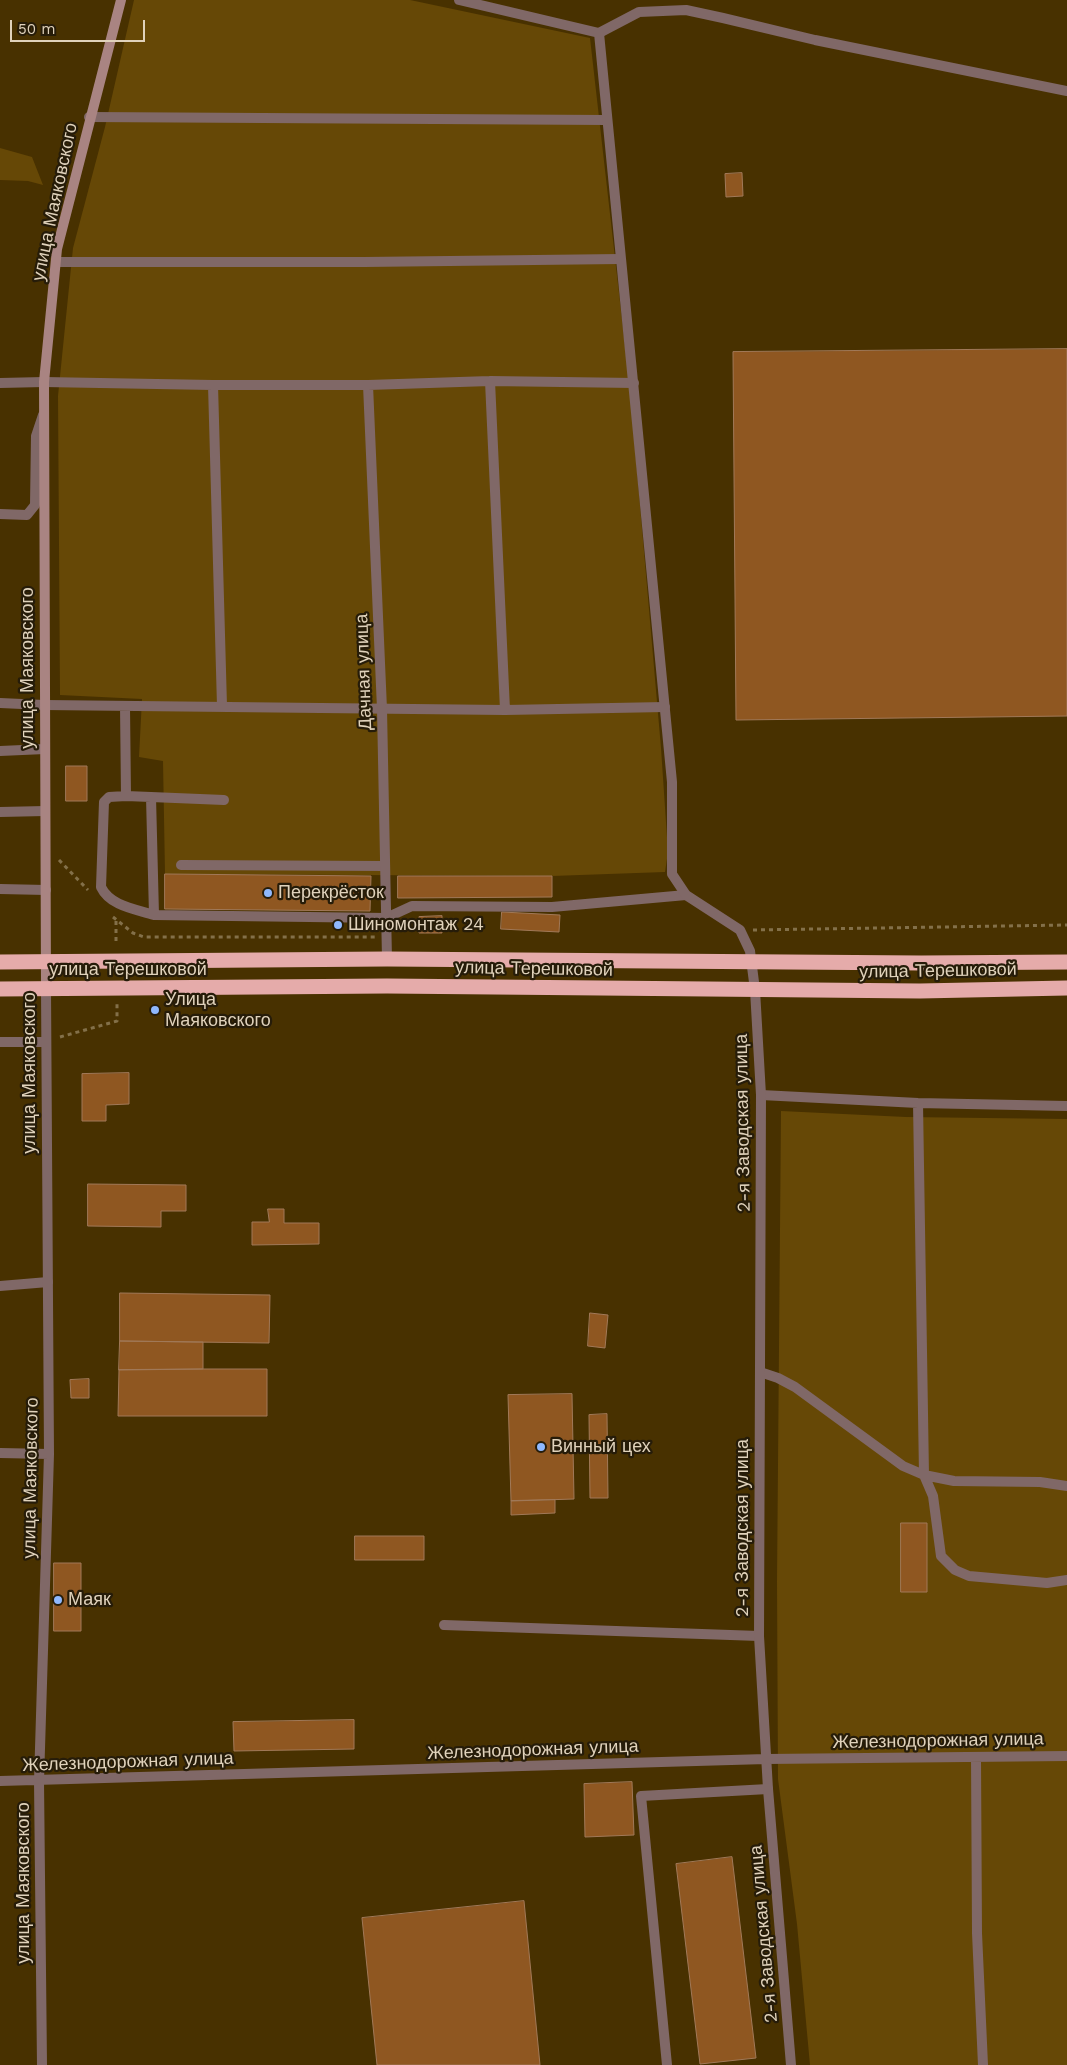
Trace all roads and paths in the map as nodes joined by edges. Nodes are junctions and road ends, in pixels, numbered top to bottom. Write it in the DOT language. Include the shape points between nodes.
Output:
graph roads {
  1 [pos="120,0"];
  2 [pos="459,0"];
  3 [pos="599,33"];
  4 [pos="1067,91"];
  5 [pos="89,117"];
  6 [pos="607,120"];
  7 [pos="620,259"];
  8 [pos="56,262"];
  9 [pos="490,381"];
  10 [pos="44,382"];
  11 [pos="0,383"];
  12 [pos="634,384"];
  13 [pos="213,385"];
  14 [pos="368,385"];
  15 [pos="44,411"];
  16 [pos="0,514"];
  17 [pos="0,703"];
  18 [pos="44,706"];
  19 [pos="125,706"];
  20 [pos="222,706"];
  21 [pos="665,707"];
  22 [pos="382,709"];
  23 [pos="506,710"];
  24 [pos="44,749"];
  25 [pos="0,751"];
  26 [pos="126,796"];
  27 [pos="151,797"];
  28 [pos="224,800"];
  29 [pos="45,811"];
  30 [pos="0,812"];
  31 [pos="182,865"];
  32 [pos="385,866"];
  33 [pos="0,889"];
  34 [pos="46,890"];
  35 [pos="686,895"];
  36 [pos="154,915"];
  37 [pos="386,918"];
  38 [pos="116,920"];
  39 [pos="1067,925"];
  40 [pos="740,930"];
  41 [pos="386,937"];
  42 [pos="387,959"];
  43 [pos="46,961"];
  44 [pos="0,962"];
  45 [pos="751,962"];
  46 [pos="1067,962"];
  47 [pos="1067,988"];
  48 [pos="46,989"];
  49 [pos="0,990"];
  50 [pos="755,990"];
  51 [pos="117,1021"];
  52 [pos="0,1042"];
  53 [pos="45,1042"];
  54 [pos="762,1094"];
  55 [pos="918,1104"];
  56 [pos="1067,1106"];
  57 [pos="48,1282"];
  58 [pos="0,1286"];
  59 [pos="760,1372"];
  60 [pos="0,1453"];
  61 [pos="49,1454"];
  62 [pos="924,1475"];
  63 [pos="1067,1486"];
  64 [pos="1067,1580"];
  65 [pos="444,1626"];
  66 [pos="759,1636"];
  67 [pos="1067,1756"];
  68 [pos="976,1757"];
  69 [pos="766,1759"];
  70 [pos="39,1780"];
  71 [pos="0,1781"];
  72 [pos="768,1788"];
  73 [pos="42,2065"];
  74 [pos="667,2065"];
  75 [pos="790,2065"];
  76 [pos="983,2065"];
  1 -- 5 [label="street, улица Маяковского"];
  2 -- 3 [label="street"];
  3 -- 4 [label="street" via="639,12 686,10 815,40"];
  3 -- 6 [label="street"];
  5 -- 6 [label="street"];
  5 -- 8 [label="street, улица Маяковского"];
  6 -- 7 [label="street"];
  7 -- 8 [label="street"];
  7 -- 12 [label="street"];
  8 -- 10 [label="street, улица Маяковского"];
  9 -- 12 [label="street"];
  9 -- 14 [label="street"];
  9 -- 23 [label="street"];
  10 -- 11 [label="street"];
  10 -- 13 [label="street"];
  10 -- 15 [label="street, улица Маяковского"];
  12 -- 21 [label="street"];
  13 -- 14 [label="street"];
  13 -- 20 [label="street"];
  14 -- 22 [label="street, Дачная улица"];
  15 -- 16 [label="street" via="36,436 35,505 28,515"];
  15 -- 18 [label="street, улица Маяковского"];
  17 -- 18 [label="street"];
  18 -- 19 [label="street"];
  18 -- 24 [label="street, улица Маяковского"];
  19 -- 20 [label="street"];
  19 -- 26 [label="street"];
  20 -- 22 [label="street"];
  21 -- 23 [label="street"];
  21 -- 35 [label="street" via="672,782 672,874"];
  22 -- 23 [label="street"];
  22 -- 32 [label="street, Дачная улица"];
  24 -- 25 [label="street"];
  24 -- 29 [label="street, улица Маяковского"];
  26 -- 27 [label="street"];
  26 -- 36 [label="street" via="109,797 104,802 101,888 105,896 119,904"];
  27 -- 28 [label="street"];
  27 -- 36 [label="street"];
  29 -- 30 [label="street"];
  29 -- 34 [label="street, улица Маяковского"];
  31 -- 32 [label="street"];
  32 -- 37 [label="street, Дачная улица"];
  33 -- 34 [label="street"];
  34 -- 43 [label="street, улица Маяковского"];
  35 -- 37 [label="street" via="552,907 412,906"];
  35 -- 40 [label="street"];
  36 -- 37 [label="street"];
  37 -- 41 [label="street, Дачная улица"];
  38 -- 41 [label="path" via="133,933 144,936"];
  39 -- 40 [label="path"];
  40 -- 45 [label="street, 2-я Заводская улица"];
  41 -- 42 [label="street, Дачная улица"];
  42 -- 43 [label="highway, улица Терешковой"];
  42 -- 45 [label="highway, улица Терешковой"];
  43 -- 44 [label="highway, улица Терешковой"];
  43 -- 48 [label="street, улица Маяковского"];
  45 -- 46 [label="highway, улица Терешковой"];
  45 -- 50 [label="street, 2-я Заводская улица"];
  47 -- 50 [label="highway, улица Терешковой"];
  48 -- 49 [label="highway, улица Терешковой"];
  48 -- 50 [label="highway, улица Терешковой" via="387,986"];
  48 -- 53 [label="street, улица Маяковского"];
  50 -- 54 [label="street, 2-я Заводская улица"];
  51 -- 53 [label="path"];
  52 -- 53 [label="street"];
  53 -- 57 [label="street, улица Маяковского"];
  54 -- 55 [label="street"];
  54 -- 59 [label="street, 2-я Заводская улица"];
  55 -- 56 [label="street"];
  55 -- 62 [label="street"];
  57 -- 58 [label="street"];
  57 -- 61 [label="street, улица Маяковского"];
  59 -- 62 [label="street" via="795,1387 904,1466"];
  59 -- 66 [label="street, 2-я Заводская улица"];
  60 -- 61 [label="street"];
  61 -- 70 [label="street, улица Маяковского"];
  62 -- 63 [label="street" via="954,1480 1040,1482"];
  62 -- 64 [label="street" via="933,1496 941,1556 955,1570 969,1576 1047,1583"];
  65 -- 66 [label="street"];
  66 -- 69 [label="street, 2-я Заводская улица"];
  67 -- 68 [label="street, Железнодорожная улица"];
  68 -- 69 [label="street, Железнодорожная улица"];
  68 -- 76 [label="street" via="977,1933"];
  69 -- 70 [label="street, Железнодорожная улица"];
  69 -- 72 [label="street, 2-я Заводская улица"];
  70 -- 71 [label="street, Железнодорожная улица"];
  70 -- 73 [label="street, улица Маяковского"];
  72 -- 74 [label="street" via="641,1796"];
  72 -- 75 [label="street, 2-я Заводская улица"];
}
